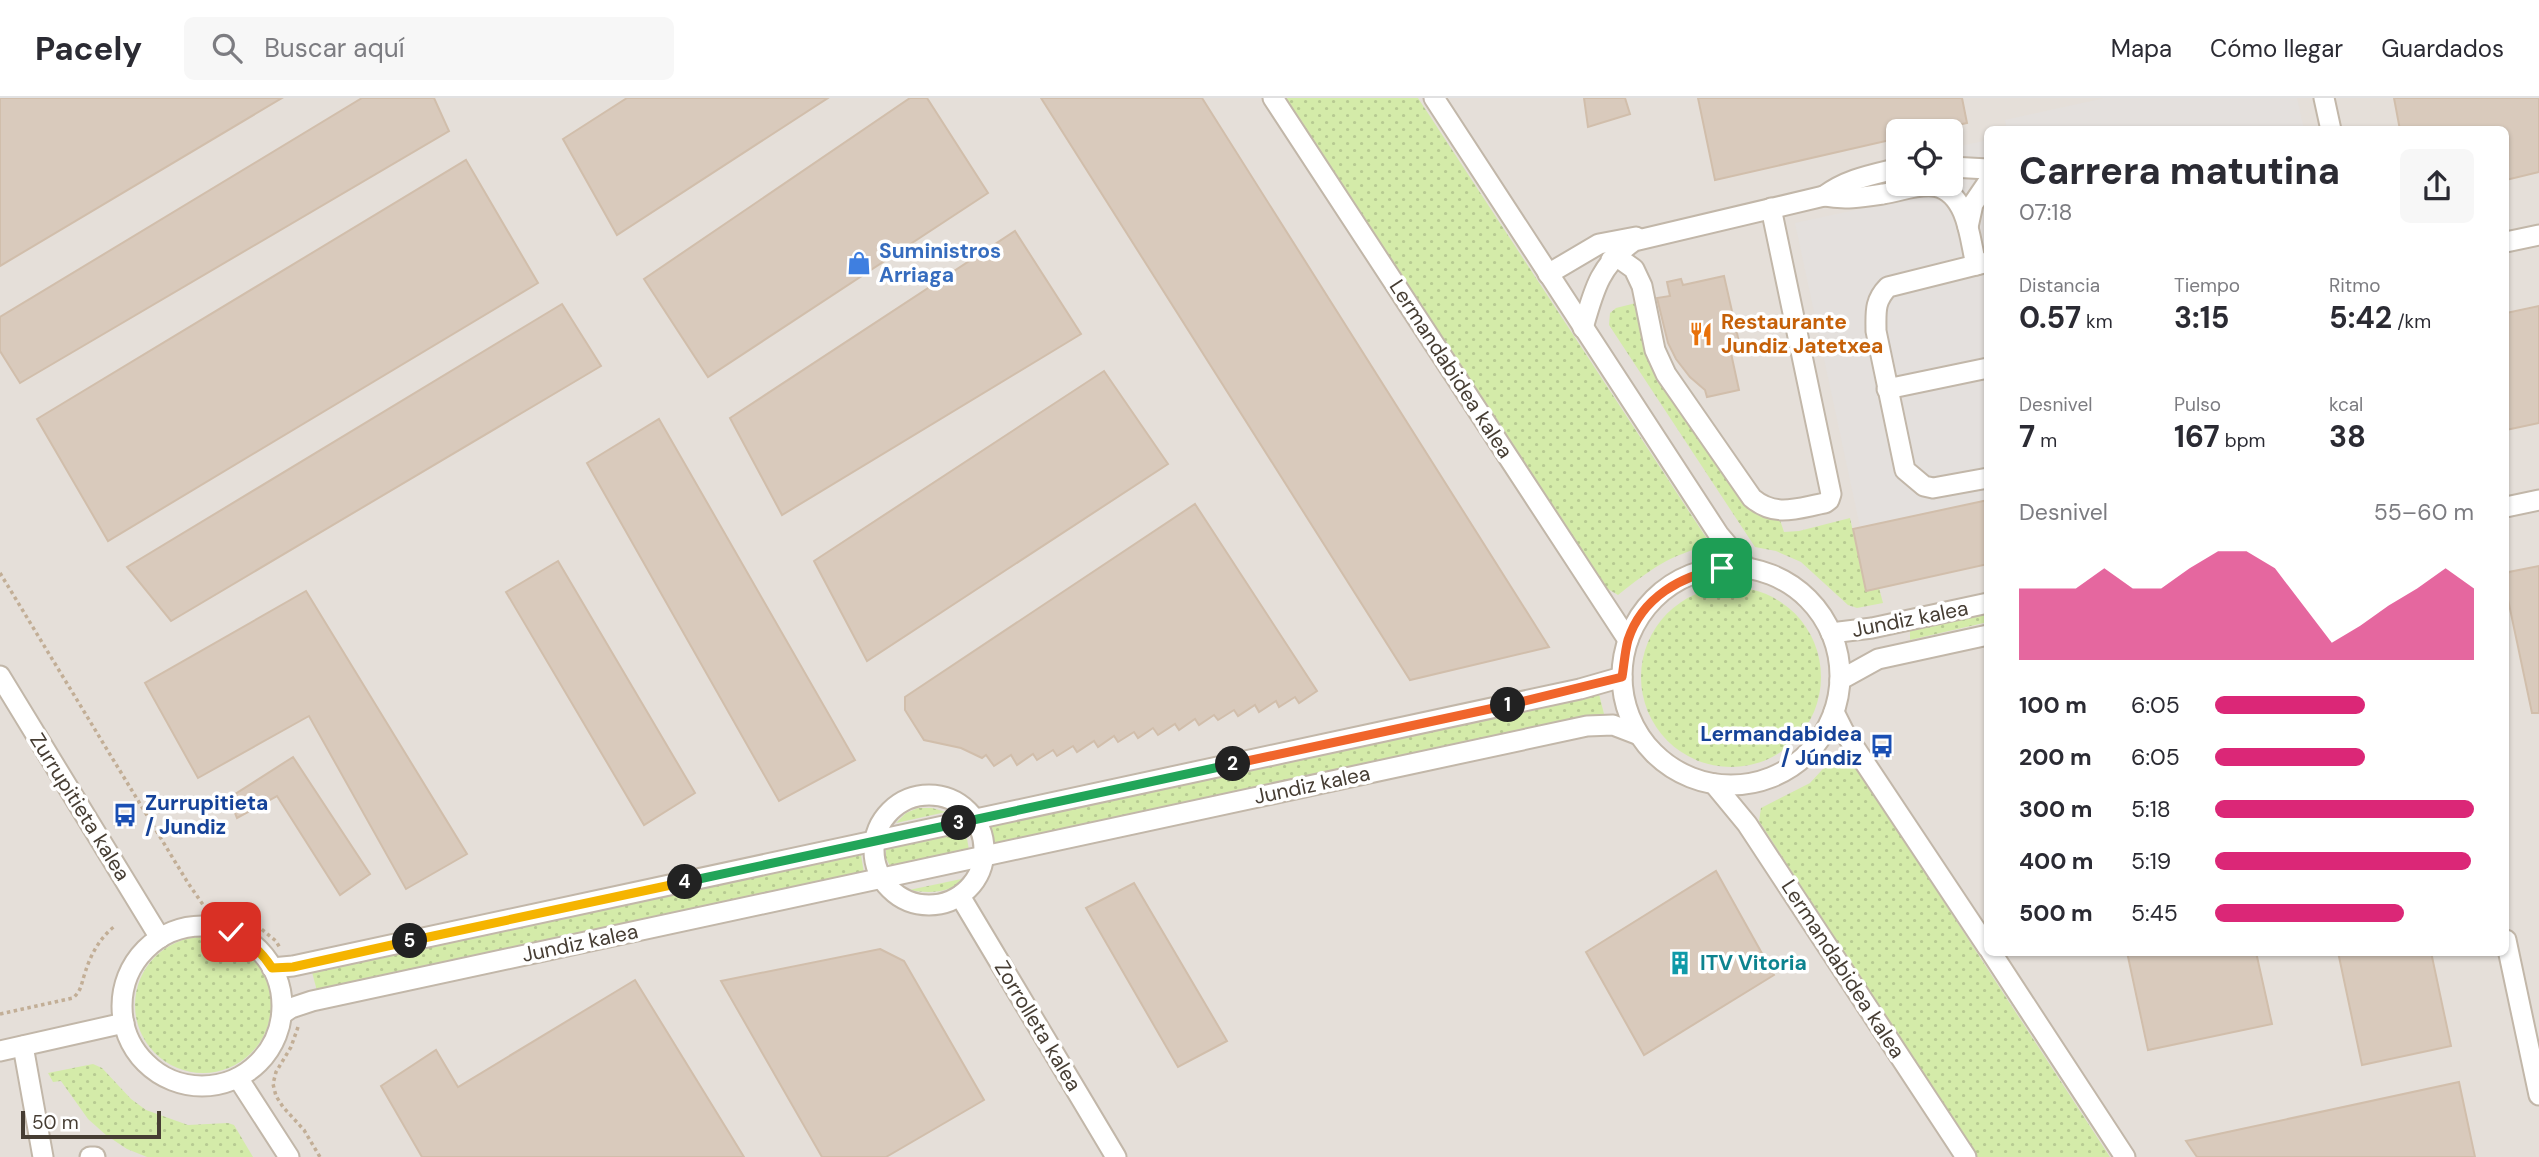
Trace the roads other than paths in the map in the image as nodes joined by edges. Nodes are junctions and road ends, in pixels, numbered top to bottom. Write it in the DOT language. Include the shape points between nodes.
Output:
graph roads {
  1 [pos="1273,98"];
  2 [pos="1434,98"];
  3 [pos="2324,98"];
  4 [pos="2330,126"];
  5 [pos="1963,168"];
  6 [pos="1984,169"];
  7 [pos="1886,171"];
  8 [pos="1984,188"];
  9 [pos="1824,196"];
  10 [pos="1771,208"];
  11 [pos="1968,228"];
  12 [pos="2539,234"];
  13 [pos="1650,236"];
  14 [pos="2509,241"];
  15 [pos="1611,260"];
  16 [pos="1982,264"];
  17 [pos="1548,274"];
  18 [pos="1583,328"];
  19 [pos="1984,369"];
  20 [pos="1887,389"];
  21 [pos="1984,479"];
  22 [pos="2539,500"];
  23 [pos="2509,506"];
  24 [pos="1747,568"];
  25 [pos="1984,604"];
  26 [pos="1831,632"];
  27 [pos="1984,636"];
  28 [pos="1628,640"];
  29 [pos="0,676"];
  30 [pos="1622,677"];
  31 [pos="1840,680"];
  32 [pos="1834,712"];
  33 [pos="1639,734"];
  34 [pos="1714,784"];
  35 [pos="976,820"];
  36 [pos="873,842"];
  37 [pos="985,856"];
  38 [pos="881,879"];
  39 [pos="960,896"];
  40 [pos="160,937"];
  41 [pos="1984,942"];
  42 [pos="2509,954"];
  43 [pos="1993,956"];
  44 [pos="272,968"];
  45 [pos="282,1014"];
  46 [pos="124,1023"];
  47 [pos="23,1046"];
  48 [pos="0,1051"];
  49 [pos="239,1078"];
  50 [pos="2539,1095"];
  51 [pos="43,1157"];
  52 [pos="289,1157"];
  53 [pos="1116,1157"];
  54 [pos="1966,1157"];
  55 [pos="2126,1157"];
  1 -- 28 [label="street, Lermandabidea kalea"];
  2 -- 17 [label="street"];
  3 -- 4 [label="street"];
  5 -- 6 [label="street"];
  7 -- 9 [label="street" via="1852,179"];
  8 -- 11 [label="street" via="1973,204"];
  9 -- 10 [label="street"];
  9 -- 11 [label="street" via="1842,200 1932,185 1956,200"];
  10 -- 13 [label="street"];
  10 -- 15 [label="street" via="1831,494 1825,503 1782,511 1763,508 1752,498 1666,374 1655,350 1634,268 1620,259"];
  11 -- 16 [label="street"];
  12 -- 14 [label="street"];
  13 -- 15 [label="street" via="1634,241"];
  13 -- 17 [label="street" via="1599,244"];
  15 -- 18 [label="street" via="1594,289"];
  16 -- 20 [label="street" via="1888,287 1879,296 1875,331"];
  17 -- 18 [label="street"];
  18 -- 24 [label="street" via="1719,535"];
  19 -- 20 [label="street"];
  20 -- 21 [label="street" via="1905,470 1914,480 1933,488"];
  22 -- 23 [label="street"];
  24 -- 26 [label="street" via="1788,583 1806,597"];
  24 -- 28 [label="street" via="1698,572 1675,583 1639,617"];
  25 -- 26 [label="street, Jundiz kalea"];
  26 -- 31 [label="street"];
  27 -- 31 [label="street, Jundiz kalea" via="1878,659"];
  28 -- 30 [label="street"];
  29 -- 40 [label="street, Zurrupitieta kalea"];
  30 -- 33 [label="street" via="1626,707"];
  30 -- 35 [label="street, Jundiz kalea"];
  31 -- 32 [label="street"];
  32 -- 34 [label="street" via="1820,739 1800,761 1774,777 1744,785"];
  32 -- 41 [label="street"];
  33 -- 34 [label="street" via="1676,770"];
  33 -- 37 [label="street, Jundiz kalea" via="1613,725 1587,726"];
  34 -- 54 [label="street, Lermandabidea kalea" via="1748,824"];
  35 -- 36 [label="street, Jundiz kalea"];
  35 -- 36 [label="street" via="946,797 913,796 883,818"];
  35 -- 37 [label="street"];
  36 -- 38 [label="street"];
  36 -- 44 [label="street, Jundiz kalea"];
  37 -- 38 [label="street, Jundiz kalea"];
  37 -- 39 [label="street" via="973,886"];
  38 -- 39 [label="street" via="908,903 946,903"];
  38 -- 45 [label="street, Jundiz kalea" via="312,1001"];
  39 -- 53 [label="street, Zorrolleta kalea"];
  40 -- 44 [label="street" via="195,926 214,927 248,940"];
  40 -- 46 [label="street" via="133,966 125,984"];
  42 -- 50 [label="street"];
  43 -- 55 [label="street"];
  44 -- 45 [label="street"];
  45 -- 49 [label="street" via="268,1051"];
  46 -- 47 [label="street"];
  46 -- 49 [label="street" via="139,1056 168,1079 203,1087"];
  47 -- 48 [label="street"];
  47 -- 51 [label="street"];
  49 -- 52 [label="street"];
}
